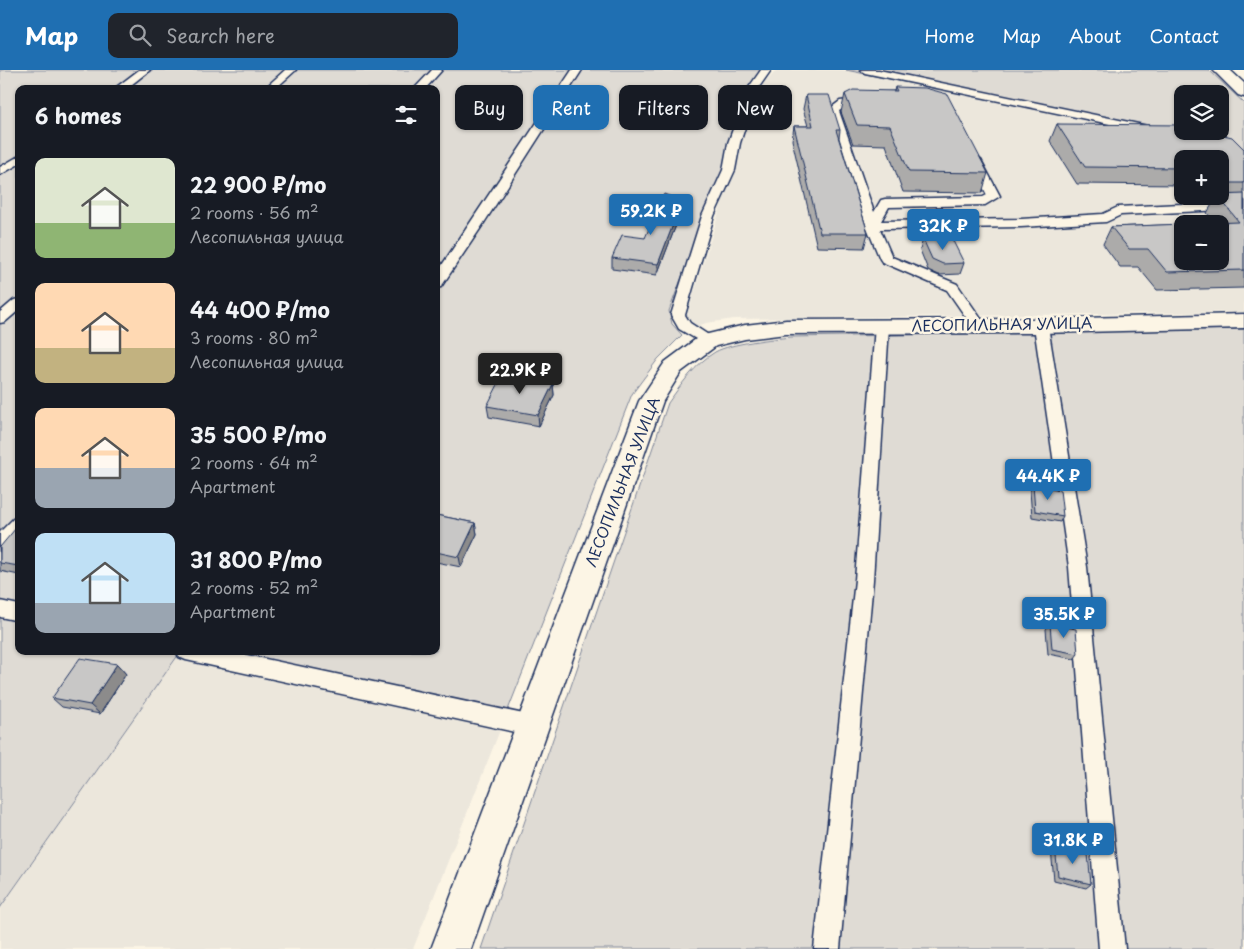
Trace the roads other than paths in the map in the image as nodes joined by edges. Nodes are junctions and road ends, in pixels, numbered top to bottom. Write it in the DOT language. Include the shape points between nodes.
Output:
graph roads {
  1 [pos="146,70"];
  2 [pos="291,70"];
  3 [pos="437,70"];
  4 [pos="577,70"];
  5 [pos="766,70"];
  6 [pos="865,70"];
  7 [pos="1221,70"];
  8 [pos="125,85"];
  9 [pos="274,85"];
  10 [pos="423,85"];
  11 [pos="1244,92"];
  12 [pos="874,102"];
  13 [pos="1160,131"];
  14 [pos="970,152"];
  15 [pos="15,162"];
  16 [pos="0,172"];
  17 [pos="1244,205"];
  18 [pos="872,225"];
  19 [pos="440,278"];
  20 [pos="15,306"];
  21 [pos="0,319"];
  22 [pos="1244,321"];
  23 [pos="882,326"];
  24 [pos="978,326"];
  25 [pos="1041,326"];
  26 [pos="708,341"];
  27 [pos="15,528"];
  28 [pos="0,544"];
  29 [pos="0,609"];
  30 [pos="15,612"];
  31 [pos="214,655"];
  32 [pos="533,726"];
  33 [pos="451,949"];
  34 [pos="827,949"];
  35 [pos="1112,949"];
  1 -- 8 [label="lane"];
  2 -- 9 [label="lane"];
  3 -- 10 [label="lane"];
  4 -- 19 [label="lane"];
  5 -- 26 [label="lane" via="752,90 729,170 708,216 678,315 684,326"];
  6 -- 13 [label="lane"];
  7 -- 11 [label="street"];
  12 -- 18 [label="lane" via="855,101 832,110"];
  14 -- 18 [label="lane" via="994,196 985,201 885,203"];
  15 -- 16 [label="lane"];
  17 -- 18 [label="lane" via="1118,211 1106,218 1020,223"];
  18 -- 24 [label="lane" via="887,259 952,287"];
  20 -- 21 [label="lane"];
  22 -- 25 [label="street, ЛЕСОПИЛЬНАЯ УЛИЦА"];
  23 -- 24 [label="street, ЛЕСОПИЛЬНАЯ УЛИЦА"];
  23 -- 26 [label="street, ЛЕСОПИЛЬНАЯ УЛИЦА" via="786,327"];
  23 -- 34 [label="lane" via="864,580"];
  24 -- 25 [label="street, ЛЕСОПИЛЬНАЯ УЛИЦА"];
  25 -- 35 [label="lane" via="1078,567"];
  26 -- 32 [label="street, ЛЕСОПИЛЬНАЯ УЛИЦА" via="673,367 652,401"];
  27 -- 28 [label="lane"];
  29 -- 30 [label="lane"];
  31 -- 32 [label="lane"];
  32 -- 33 [label="street, ЛЕСОПИЛЬНАЯ УЛИЦА"];
}
